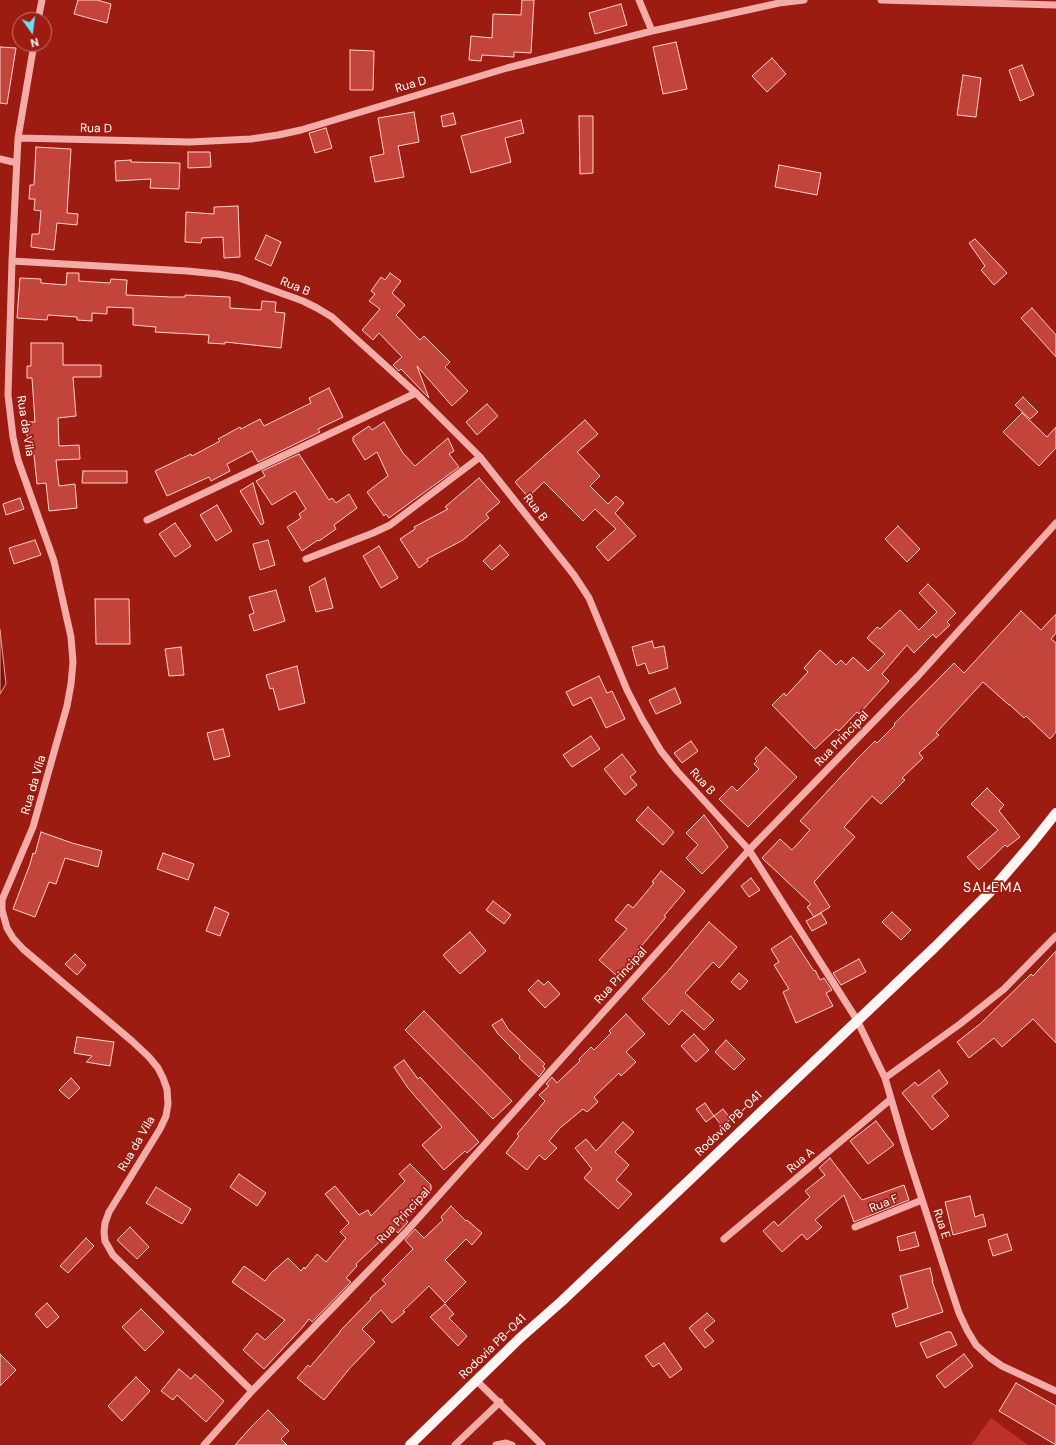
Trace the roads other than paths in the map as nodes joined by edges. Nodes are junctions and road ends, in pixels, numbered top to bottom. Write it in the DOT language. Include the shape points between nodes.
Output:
graph roads {
  1 [pos="42,0"];
  2 [pos="639,0"];
  3 [pos="804,0"];
  4 [pos="881,0"];
  5 [pos="1056,5"];
  6 [pos="40,12"];
  7 [pos="652,31"];
  8 [pos="33,52"];
  9 [pos="18,138"];
  10 [pos="0,159"];
  11 [pos="17,162"];
  12 [pos="12,261"];
  13 [pos="416,393"];
  14 [pos="8,395"];
  15 [pos="0,396"];
  16 [pos="480,457"];
  17 [pos="147,520"];
  18 [pos="1056,523"];
  19 [pos="306,559"];
  20 [pos="1056,813"];
  21 [pos="750,850"];
  22 [pos="1056,936"];
  23 [pos="857,1020"];
  24 [pos="884,1078"];
  25 [pos="891,1099"];
  26 [pos="922,1200"];
  27 [pos="855,1227"];
  28 [pos="724,1239"];
  29 [pos="477,1380"];
  30 [pos="252,1391"];
  31 [pos="1056,1391"];
  32 [pos="500,1402"];
  33 [pos="204,1445"];
  34 [pos="410,1445"];
  35 [pos="455,1445"];
  36 [pos="496,1445"];
  37 [pos="512,1445"];
  38 [pos="542,1445"];
  1 -- 6 [label="street"];
  2 -- 7 [label="street"];
  3 -- 7 [label="street, Rua D" via="779,3"];
  4 -- 5 [label="street"];
  7 -- 9 [label="street, Rua D" via="507,68 278,135 190,142"];
  8 -- 9 [label="street, Rua da Vila"];
  9 -- 11 [label="street, Rua da Vila"];
  10 -- 11 [label="street"];
  11 -- 12 [label="street, Rua da Vila"];
  12 -- 13 [label="street, Rua B" via="187,270 239,278 280,292 332,317"];
  12 -- 14 [label="street, Rua da Vila"];
  13 -- 16 [label="street, Rua B"];
  13 -- 17 [label="street"];
  14 -- 15 [label="street"];
  14 -- 30 [label="street, Rua da Vila" via="18,460 54,561 71,637 73,662 67,706 33,827 2,900 4,919 10,933 23,949 132,1040 158,1068 167,1089 166,1116 109,1212 105,1223 105,1241 113,1255"];
  16 -- 19 [label="street" via="390,525"];
  16 -- 21 [label="street, Rua B" via="574,575 589,598 628,690 661,751"];
  18 -- 21 [label="street, Rua Principal" via="918,676"];
  20 -- 23 [label="main road, Rodovia PB-041" via="990,892"];
  21 -- 23 [label="street, Rua B"];
  21 -- 30 [label="street, Rua Principal" via="406,1232"];
  22 -- 24 [label="street" via="1004,989"];
  23 -- 24 [label="street, Rua E"];
  23 -- 29 [label="main road, Rodovia PB-041"];
  24 -- 25 [label="street, Rua E"];
  25 -- 26 [label="street, Rua E"];
  25 -- 28 [label="street, Rua A"];
  26 -- 27 [label="street, Rua F"];
  26 -- 31 [label="street, Rua E" via="959,1313 976,1345 1002,1366"];
  29 -- 32 [label="street"];
  29 -- 34 [label="main road, Rodovia PB-041"];
  30 -- 33 [label="street, Rua Principal"];
  32 -- 35 [label="street"];
  32 -- 38 [label="street"];
  36 -- 37 [label="street"];
}
